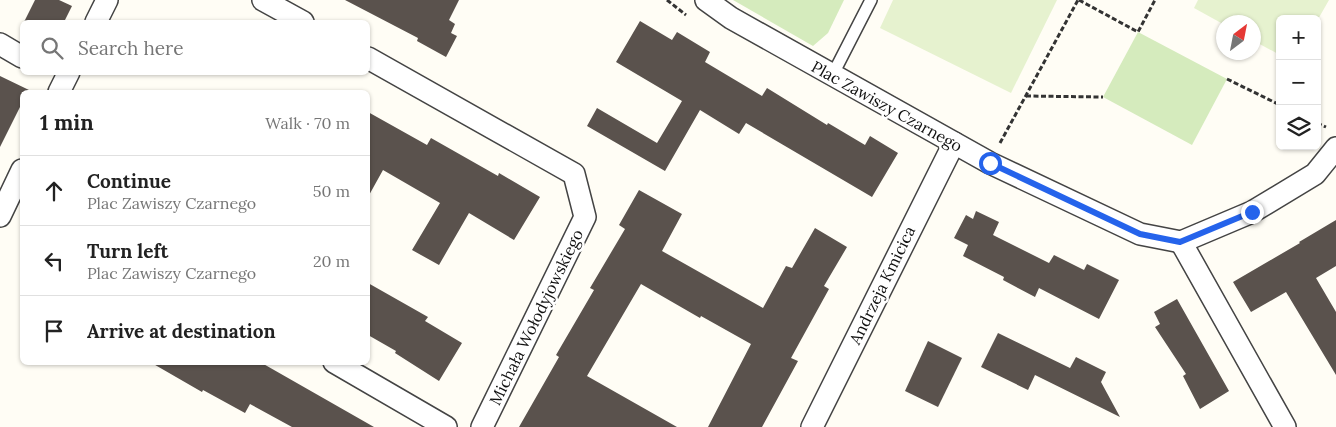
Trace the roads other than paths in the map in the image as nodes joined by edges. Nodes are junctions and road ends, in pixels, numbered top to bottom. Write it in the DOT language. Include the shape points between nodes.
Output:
graph roads {
  1 [pos="107,0"];
  2 [pos="263,0"];
  3 [pos="706,0"];
  4 [pos="871,0"];
  5 [pos="97,20"];
  6 [pos="300,20"];
  7 [pos="0,44"];
  8 [pos="20,56"];
  9 [pos="370,59"];
  10 [pos="832,76"];
  11 [pos="954,143"];
  12 [pos="1336,148"];
  13 [pos="20,180"];
  14 [pos="0,216"];
  15 [pos="1180,242"];
  16 [pos="339,365"];
  17 [pos="446,427"];
  18 [pos="482,427"];
  19 [pos="812,427"];
  20 [pos="1285,427"];
  1 -- 5 [label="street"];
  2 -- 6 [label="street"];
  3 -- 10 [label="street, Plac Zawiszy Czarnego" via="731,18"];
  4 -- 10 [label="lane"];
  7 -- 8 [label="street"];
  9 -- 18 [label="street, Michała Wołodyjowskiego" via="574,174 585,217"];
  10 -- 11 [label="street, Plac Zawiszy Czarnego"];
  11 -- 15 [label="street, Plac Zawiszy Czarnego" via="1140,234"];
  11 -- 19 [label="street, Andrzeja Kmicica"];
  12 -- 15 [label="street" via="1315,174 1252,212"];
  13 -- 14 [label="street"];
  15 -- 20 [label="street"];
  16 -- 17 [label="street"];
}
